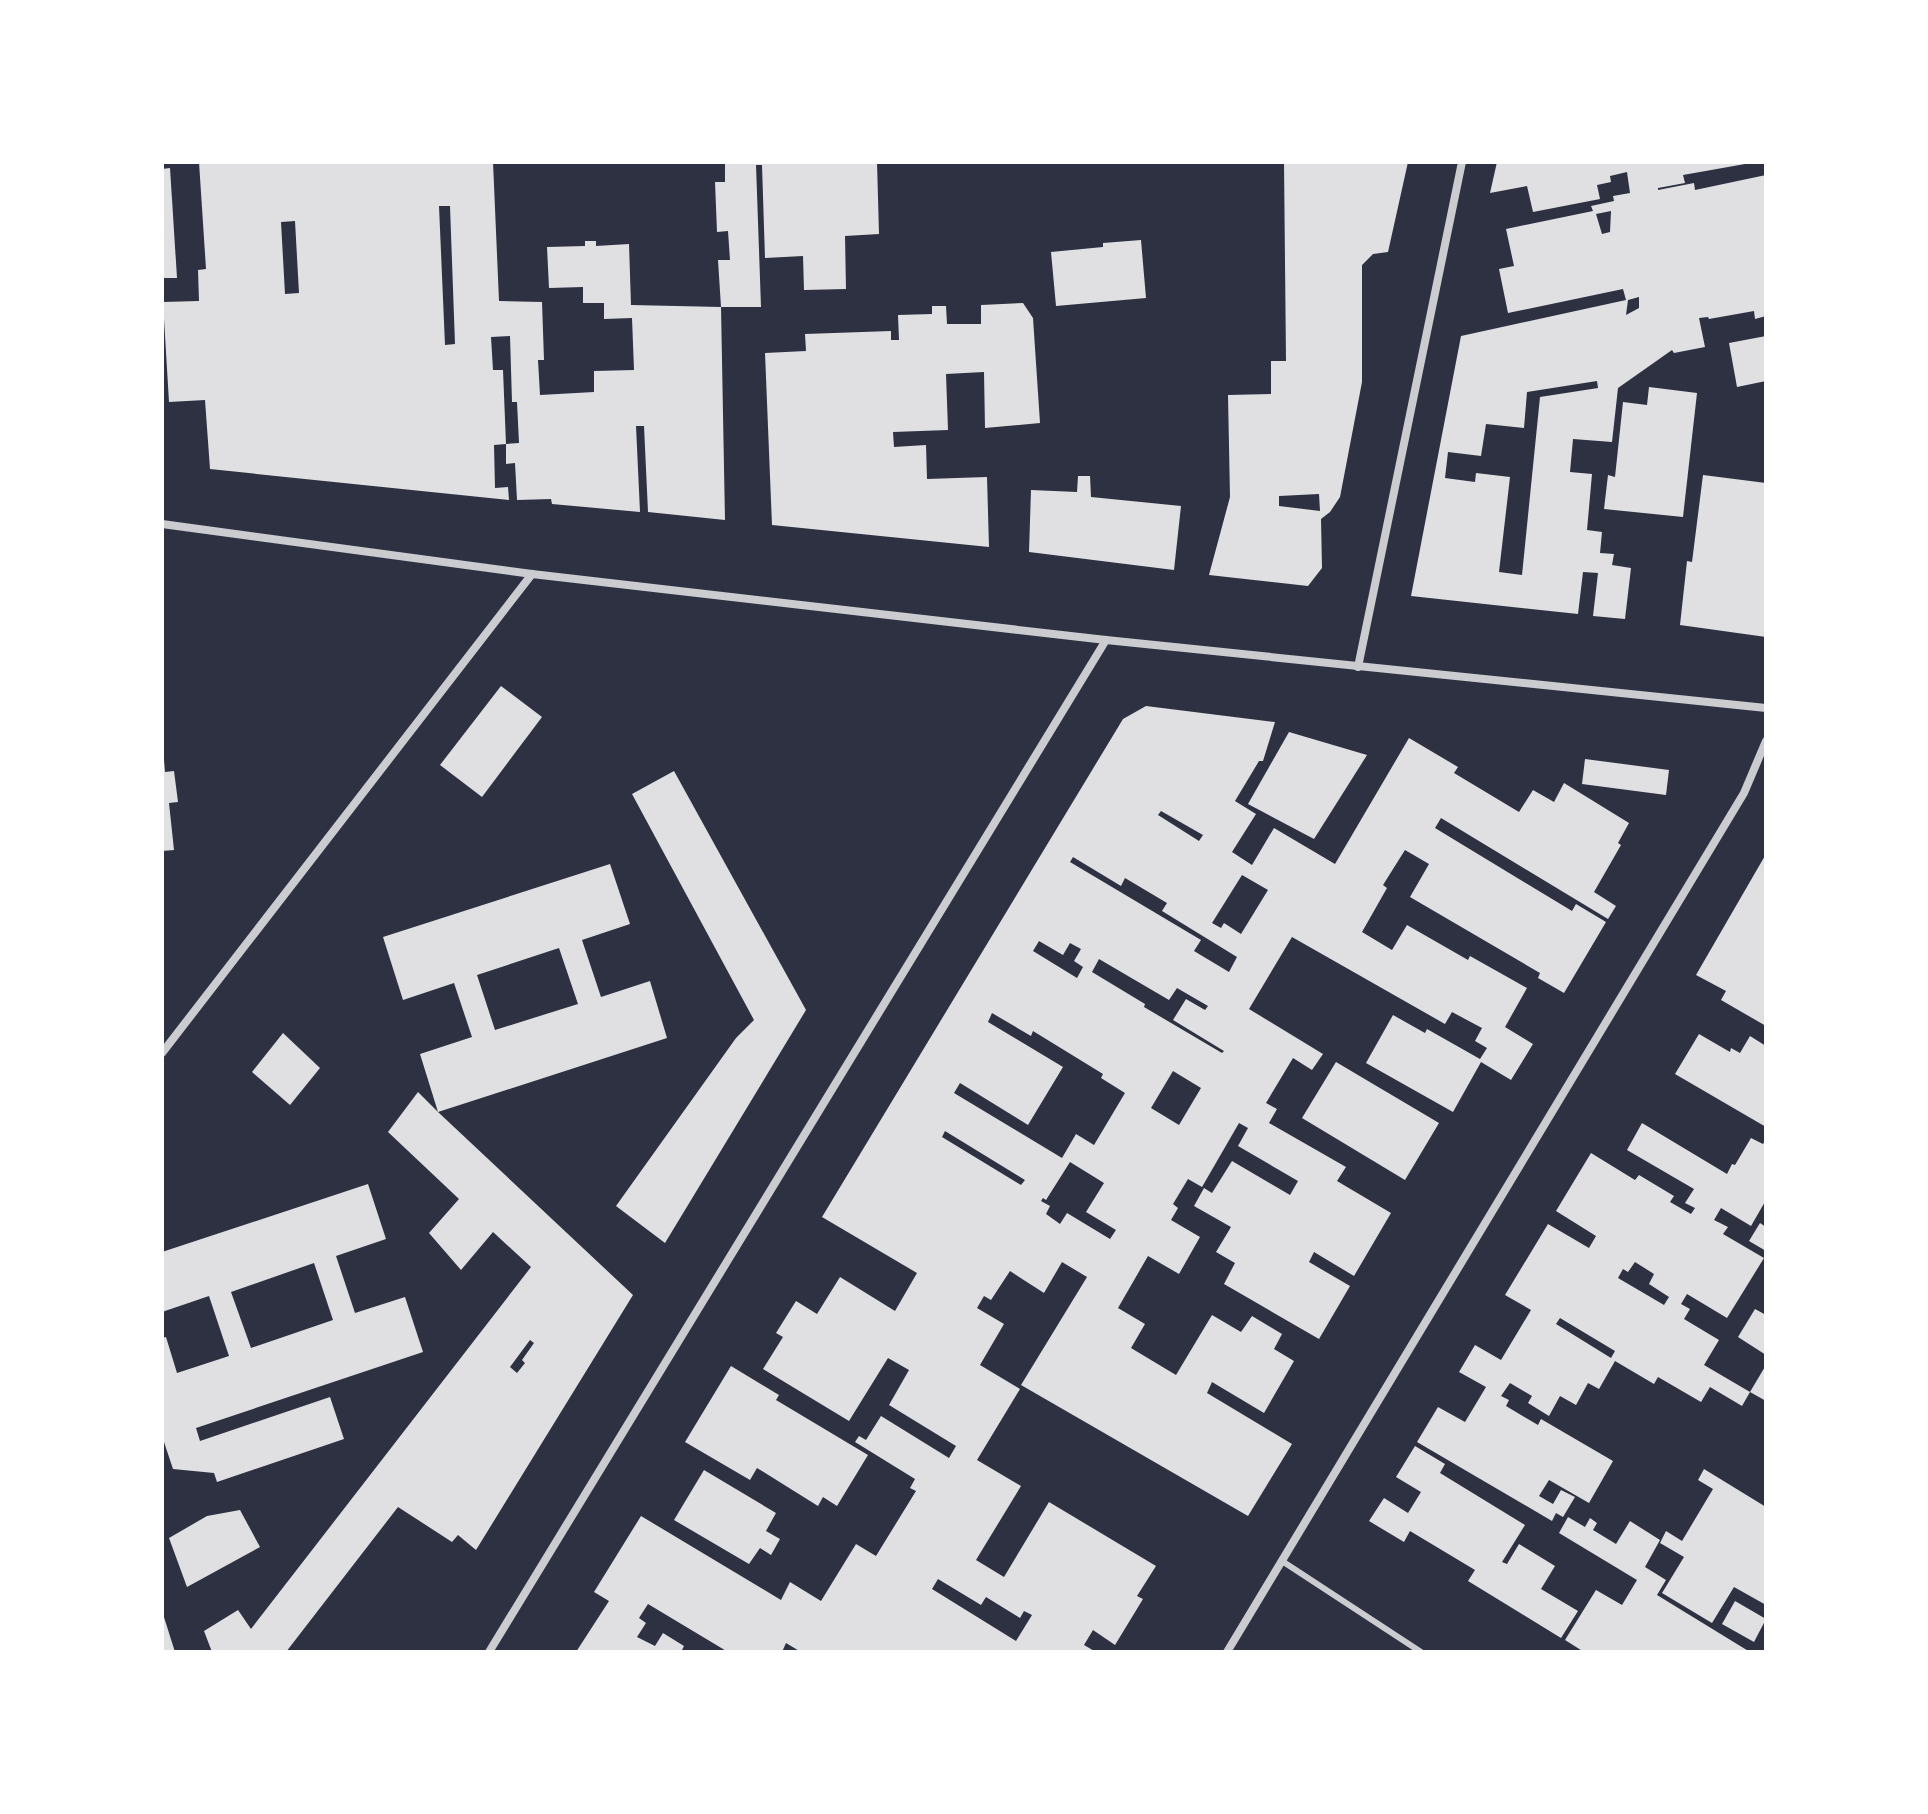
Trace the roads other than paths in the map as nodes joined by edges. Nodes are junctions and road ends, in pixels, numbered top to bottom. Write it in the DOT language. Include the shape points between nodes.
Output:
graph roads {
  1 [pos="1462,162"];
  2 [pos="162,524"];
  3 [pos="532,574"];
  4 [pos="1106,640"];
  5 [pos="1358,667"];
  6 [pos="1766,708"];
  7 [pos="1766,741"];
  8 [pos="162,1053"];
  9 [pos="1282,1561"];
  10 [pos="489,1652"];
  11 [pos="1227,1652"];
  12 [pos="1421,1652"];
  1 -- 5 [label="street"];
  2 -- 3 [label="street"];
  3 -- 4 [label="street"];
  3 -- 8 [label="street"];
  4 -- 5 [label="street"];
  4 -- 10 [label="street"];
  5 -- 6 [label="street"];
  7 -- 9 [label="street" via="1744,793"];
  9 -- 11 [label="street"];
  9 -- 12 [label="lane"];
}
